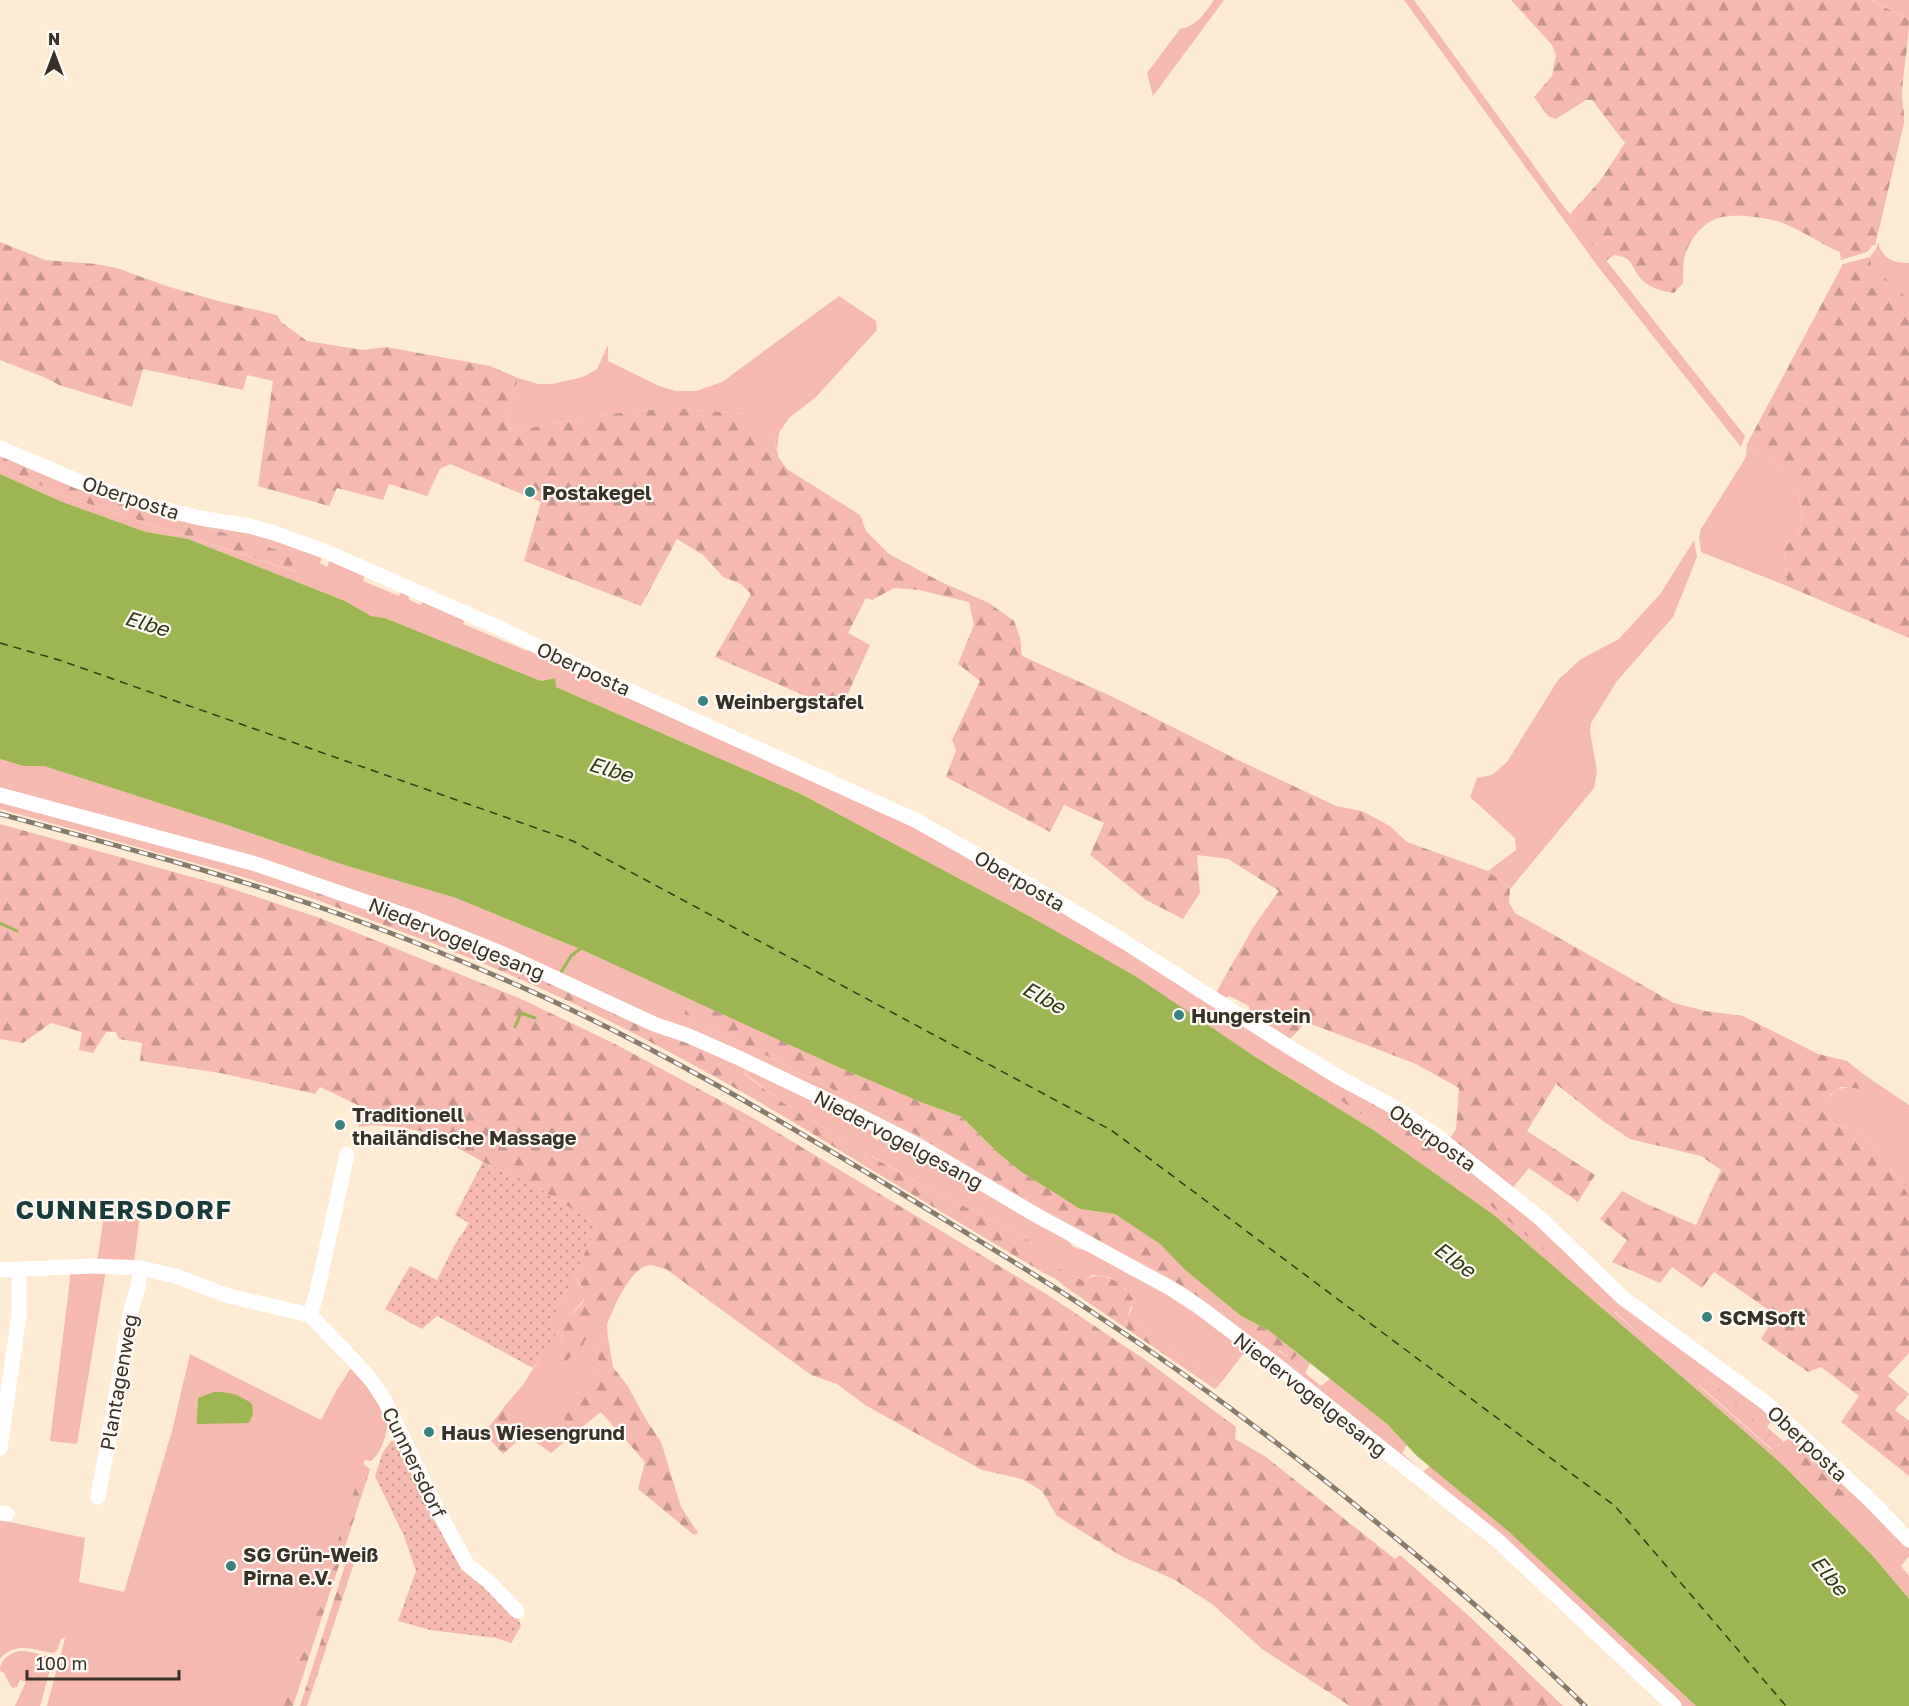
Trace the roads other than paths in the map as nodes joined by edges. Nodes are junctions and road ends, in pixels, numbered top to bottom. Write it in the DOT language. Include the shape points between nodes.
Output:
graph roads {
  1 [pos="0,448"];
  2 [pos="0,795"];
  3 [pos="347,1154"];
  4 [pos="141,1268"];
  5 [pos="0,1270"];
  6 [pos="19,1270"];
  7 [pos="310,1315"];
  8 [pos="0,1448"];
  9 [pos="98,1497"];
  10 [pos="1909,1540"];
  11 [pos="517,1611"];
  12 [pos="1674,1706"];
  1 -- 10 [label="street, Oberposta" via="80,482 154,507 257,529 327,552 908,817 1033,887 1438,1137 1540,1218 1623,1298 1766,1403"];
  2 -- 12 [label="street, Niedervogelgesang" via="256,864 413,918 740,1058 917,1145 1198,1306 1496,1539"];
  3 -- 7 [label="street"];
  4 -- 6 [label="street"];
  4 -- 7 [label="street" via="229,1296"];
  4 -- 9 [label="street, Plantagenweg"];
  5 -- 6 [label="street"];
  6 -- 8 [label="street" via="19,1315"];
  7 -- 11 [label="street, Cunnersdorf" via="372,1381 385,1401 467,1564"];
}
